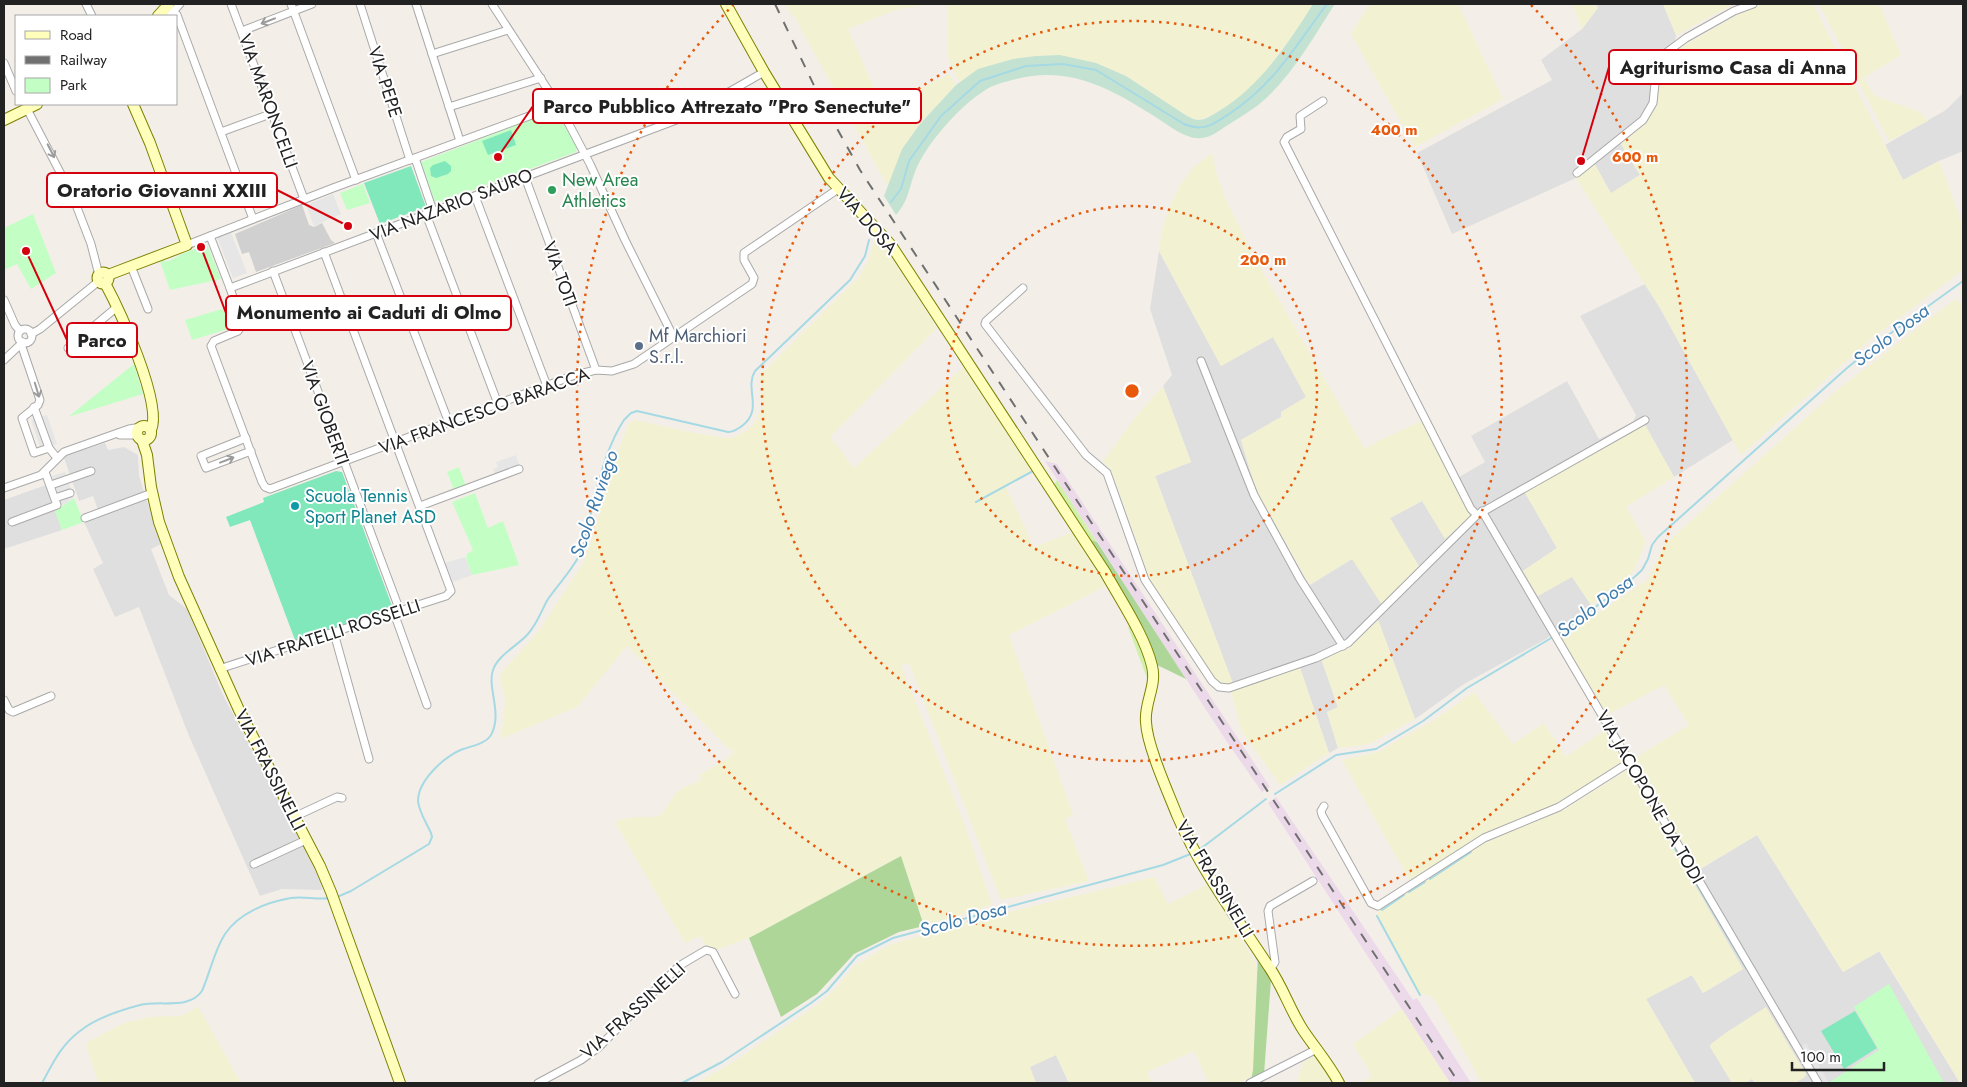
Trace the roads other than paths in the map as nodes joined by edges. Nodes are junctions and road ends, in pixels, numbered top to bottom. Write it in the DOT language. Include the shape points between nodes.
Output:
graph roads {
  1 [pos="180,4"];
  2 [pos="231,4"];
  3 [pos="312,4"];
  4 [pos="360,4"];
  5 [pos="416,4"];
  6 [pos="492,4"];
  7 [pos="726,4"];
  8 [pos="1753,4"];
  9 [pos="292,7"];
  10 [pos="170,10"];
  11 [pos="178,18"];
  12 [pos="508,30"];
  13 [pos="242,31"];
  14 [pos="432,54"];
  15 [pos="4,62"];
  16 [pos="764,72"];
  17 [pos="541,78"];
  18 [pos="15,89"];
  19 [pos="1323,101"];
  20 [pos="133,105"];
  21 [pos="559,105"];
  22 [pos="25,107"];
  23 [pos="449,107"];
  24 [pos="273,113"];
  25 [pos="4,120"];
  26 [pos="221,132"];
  27 [pos="460,141"];
  28 [pos="585,155"];
  29 [pos="412,159"];
  30 [pos="1577,173"];
  31 [pos="524,177"];
  32 [pos="356,180"];
  33 [pos="838,189"];
  34 [pos="475,196"];
  35 [pos="304,199"];
  36 [pos="433,211"];
  37 [pos="426,214"];
  38 [pos="253,219"];
  39 [pos="376,233"];
  40 [pos="210,236"];
  41 [pos="187,245"];
  42 [pos="324,252"];
  43 [pos="131,266"];
  44 [pos="273,271"];
  45 [pos="104,281"];
  46 [pos="230,288"];
  47 [pos="1023,288"];
  48 [pos="4,300"];
  49 [pos="117,308"];
  50 [pos="148,309"];
  51 [pos="20,330"];
  52 [pos="32,334"];
  53 [pos="674,338"];
  54 [pos="22,343"];
  55 [pos="68,348"];
  56 [pos="4,360"];
  57 [pos="1201,361"];
  58 [pos="596,370"];
  59 [pos="547,386"];
  60 [pos="498,404"];
  61 [pos="34,407"];
  62 [pos="1644,420"];
  63 [pos="449,422"];
  64 [pos="144,433"];
  65 [pos="246,438"];
  66 [pos="396,442"];
  67 [pos="49,448"];
  68 [pos="251,451"];
  69 [pos="57,458"];
  70 [pos="1031,460"];
  71 [pos="344,462"];
  72 [pos="519,469"];
  73 [pos="91,471"];
  74 [pos="45,472"];
  75 [pos="50,485"];
  76 [pos="4,488"];
  77 [pos="70,493"];
  78 [pos="152,493"];
  79 [pos="55,498"];
  80 [pos="420,506"];
  81 [pos="1480,513"];
  82 [pos="85,518"];
  83 [pos="12,522"];
  84 [pos="397,612"];
  85 [pos="334,633"];
  86 [pos="1342,646"];
  87 [pos="219,669"];
  88 [pos="51,696"];
  89 [pos="4,700"];
  90 [pos="427,705"];
  91 [pos="369,759"];
  92 [pos="1630,762"];
  93 [pos="342,798"];
  94 [pos="1324,806"];
  95 [pos="294,817"];
  96 [pos="306,840"];
  97 [pos="254,864"];
  98 [pos="1312,881"];
  99 [pos="1271,968"];
  100 [pos="735,994"];
  101 [pos="1317,1049"];
  102 [pos="400,1083"];
  103 [pos="538,1083"];
  104 [pos="1250,1083"];
  105 [pos="1339,1083"];
  106 [pos="1818,1083"];
  1 -- 10 [label="street"];
  2 -- 13 [label="street, VIA MARONCELLI"];
  3 -- 9 [label="street"];
  4 -- 29 [label="street, VIA PEPE"];
  5 -- 14 [label="street"];
  6 -- 12 [label="street"];
  7 -- 16 [label="street, VIA DOSA"];
  8 -- 30 [label="street" via="1686,38 1663,55 1657,64 1652,103 1643,120"];
  9 -- 13 [label="street, one-way"];
  9 -- 32 [label="street"];
  11 -- 26 [label="street"];
  12 -- 14 [label="street"];
  12 -- 17 [label="street"];
  13 -- 24 [label="street, VIA MARONCELLI"];
  14 -- 23 [label="street"];
  15 -- 18 [label="street"];
  16 -- 28 [label="street, VIA NAZARIO SAURO" via="687,116"];
  16 -- 33 [label="street, VIA DOSA"];
  17 -- 21 [label="street"];
  17 -- 23 [label="street"];
  19 -- 81 [label="street, VIA JACOPONE DA TODI" via="1303,113 1301,129 1284,142 1471,508"];
  20 -- 41 [label="street"];
  21 -- 27 [label="street"];
  21 -- 28 [label="street"];
  22 -- 25 [label="street"];
  22 -- 45 [label="street, VIA FRASSINELLI, one-way" via="73,197"];
  23 -- 27 [label="street"];
  24 -- 26 [label="street"];
  24 -- 35 [label="street, VIA MARONCELLI"];
  26 -- 38 [label="street"];
  27 -- 29 [label="street"];
  28 -- 31 [label="street, VIA NAZARIO SAURO"];
  28 -- 53 [label="street"];
  29 -- 32 [label="street"];
  29 -- 36 [label="street, VIA PEPE"];
  31 -- 34 [label="street, VIA NAZARIO SAURO"];
  31 -- 58 [label="street, VIA TOTI"];
  32 -- 35 [label="street"];
  33 -- 53 [label="street, VIA FRANCESCO BARACCA" via="746,252 743,258 754,278 752,284"];
  33 -- 70 [label="street, VIA DOSA" via="891,245"];
  34 -- 36 [label="street, VIA NAZARIO SAURO"];
  34 -- 59 [label="street"];
  35 -- 38 [label="street"];
  36 -- 37 [label="street, VIA NAZARIO SAURO"];
  37 -- 39 [label="street, VIA NAZARIO SAURO"];
  37 -- 60 [label="street"];
  38 -- 40 [label="street"];
  39 -- 42 [label="street, VIA NAZARIO SAURO"];
  39 -- 63 [label="street"];
  40 -- 41 [label="street"];
  40 -- 46 [label="street"];
  41 -- 43 [label="street"];
  42 -- 44 [label="street, VIA NAZARIO SAURO"];
  42 -- 66 [label="street"];
  43 -- 45 [label="street"];
  43 -- 50 [label="street"];
  44 -- 46 [label="street, VIA NAZARIO SAURO"];
  44 -- 71 [label="street, VIA GIOBERTI"];
  45 -- 49 [label="street, VIA FRASSINELLI"];
  45 -- 52 [label="street"];
  46 -- 65 [label="street" via="242,322 241,328 214,341 211,346"];
  47 -- 86 [label="street" via="985,324 1090,459 1107,473 1145,580 1212,681 1222,688 1229,688"];
  48 -- 51 [label="street"];
  49 -- 55 [label="street"];
  49 -- 64 [label="street, VIA FRASSINELLI" via="130,335 152,410 154,420"];
  51 -- 52 [label="street" via="26,328"];
  51 -- 54 [label="street"];
  52 -- 54 [label="street" via="31,340"];
  53 -- 58 [label="street, VIA FRANCESCO BARACCA" via="634,364 612,371"];
  54 -- 56 [label="street"];
  54 -- 61 [label="street, one-way" via="40,400"];
  57 -- 86 [label="street" via="1254,494 1300,579"];
  58 -- 59 [label="street, VIA FRANCESCO BARACCA"];
  59 -- 60 [label="street, VIA FRANCESCO BARACCA"];
  60 -- 63 [label="street, VIA FRANCESCO BARACCA"];
  61 -- 67 [label="street"];
  61 -- 67 [label="street" via="22,418 34,453"];
  62 -- 81 [label="street"];
  63 -- 66 [label="street, VIA FRANCESCO BARACCA"];
  64 -- 69 [label="street" via="129,429 64,452"];
  64 -- 78 [label="street, VIA FRASSINELLI"];
  65 -- 68 [label="street"];
  65 -- 68 [label="street, one-way" via="201,456 206,468"];
  66 -- 71 [label="street, VIA FRANCESCO BARACCA"];
  66 -- 80 [label="street"];
  67 -- 69 [label="street"];
  68 -- 71 [label="street" via="262,482 268,489"];
  69 -- 74 [label="street"];
  70 -- 99 [label="street, VIA FRASSINELLI" via="1105,572 1149,655 1154,672 1146,730 1171,801 1194,849"];
  71 -- 84 [label="street, VIA GIOBERTI"];
  72 -- 80 [label="street"];
  73 -- 75 [label="street"];
  74 -- 75 [label="street"];
  74 -- 76 [label="street"];
  75 -- 79 [label="street"];
  77 -- 79 [label="street"];
  78 -- 82 [label="street"];
  78 -- 87 [label="street, VIA FRASSINELLI" via="179,577"];
  79 -- 83 [label="street" via="56,506"];
  80 -- 84 [label="street, VIA FRATELLI ROSSELLI" via="451,589 446,596"];
  81 -- 86 [label="street" via="1354,638"];
  81 -- 92 [label="street, VIA JACOPONE DA TODI"];
  84 -- 85 [label="street, VIA FRATELLI ROSSELLI"];
  84 -- 90 [label="street, VIA GIOBERTI"];
  85 -- 87 [label="street, VIA FRATELLI ROSSELLI"];
  85 -- 91 [label="street"];
  87 -- 95 [label="street, VIA FRASSINELLI"];
  88 -- 89 [label="street" via="13,712"];
  92 -- 94 [label="street" via="1559,806 1484,838 1378,906 1371,903 1322,815"];
  92 -- 106 [label="street, VIA JACOPONE DA TODI"];
  93 -- 95 [label="street" via="337,797"];
  95 -- 96 [label="street, VIA FRASSINELLI"];
  96 -- 97 [label="street"];
  96 -- 102 [label="street, VIA FRASSINELLI" via="331,892"];
  98 -- 99 [label="street" via="1270,906 1275,962"];
  99 -- 101 [label="street, VIA FRASSINELLI" via="1295,1017"];
  100 -- 103 [label="street, VIA FRASSINELLI" via="713,952 706,950 679,966 599,1047"];
  101 -- 104 [label="street"];
  101 -- 105 [label="street, VIA FRASSINELLI"];
}
